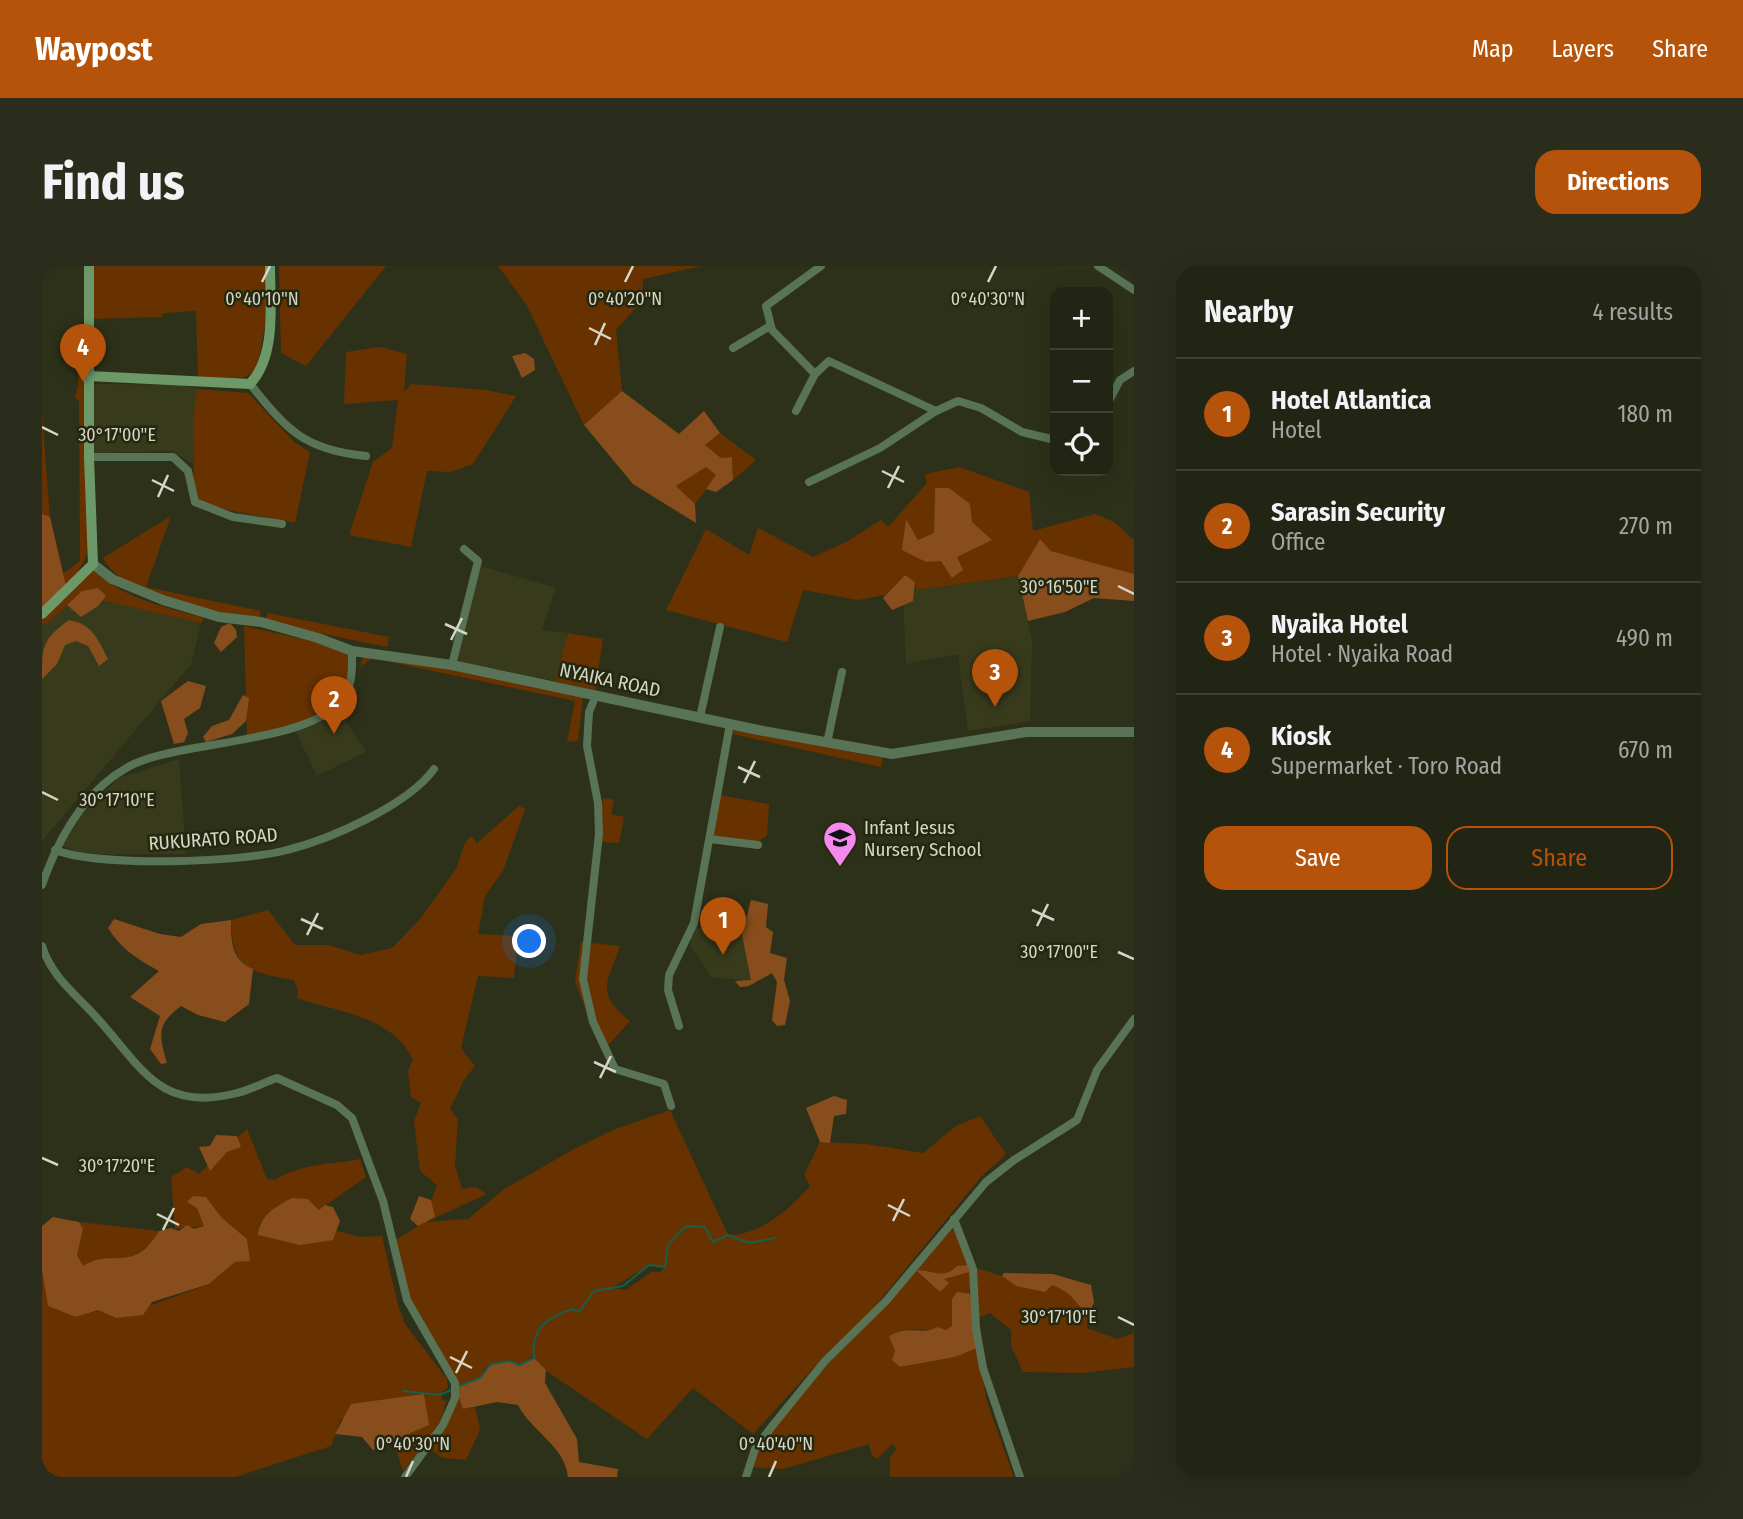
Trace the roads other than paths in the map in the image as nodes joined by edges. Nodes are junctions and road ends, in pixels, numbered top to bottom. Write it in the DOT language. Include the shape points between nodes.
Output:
graph roads {
  1 [pos="89,266"];
  2 [pos="270,266"];
  3 [pos="821,266"];
  4 [pos="1098,266"];
  5 [pos="1134,290"];
  6 [pos="770,326"];
  7 [pos="733,348"];
  8 [pos="1134,371"];
  9 [pos="815,374"];
  10 [pos="89,376"];
  11 [pos="250,384"];
  12 [pos="1113,393"];
  13 [pos="796,411"];
  14 [pos="936,411"];
  15 [pos="1050,439"];
  16 [pos="366,456"];
  17 [pos="89,457"];
  18 [pos="809,482"];
  19 [pos="282,524"];
  20 [pos="464,549"];
  21 [pos="93,564"];
  22 [pos="42,614"];
  23 [pos="720,627"];
  24 [pos="352,651"];
  25 [pos="452,665"];
  26 [pos="842,673"];
  27 [pos="596,695"];
  28 [pos="700,717"];
  29 [pos="730,724"];
  30 [pos="1134,732"];
  31 [pos="827,743"];
  32 [pos="434,769"];
  33 [pos="710,839"];
  34 [pos="758,845"];
  35 [pos="55,850"];
  36 [pos="42,885"];
  37 [pos="42,946"];
  38 [pos="1134,1019"];
  39 [pos="680,1026"];
  40 [pos="671,1106"];
  41 [pos="954,1219"];
  42 [pos="405,1477"];
  43 [pos="746,1477"];
  44 [pos="1020,1477"];
  1 -- 10 [label="main road"];
  2 -- 11 [label="main road" via="267,352"];
  3 -- 6 [label="street" via="769,302"];
  4 -- 5 [label="street"];
  6 -- 7 [label="street"];
  6 -- 9 [label="street"];
  8 -- 12 [label="street" via="1120,380"];
  9 -- 13 [label="street"];
  9 -- 14 [label="street" via="829,360 836,362"];
  10 -- 11 [label="main road"];
  10 -- 17 [label="main road"];
  11 -- 16 [label="street" via="303,440 342,454"];
  14 -- 15 [label="street" via="958,401 969,403 1022,432"];
  14 -- 18 [label="street" via="880,448"];
  17 -- 19 [label="street" via="173,457 188,471 195,502 233,516"];
  17 -- 21 [label="main road"];
  20 -- 25 [label="street" via="478,561"];
  21 -- 22 [label="main road"];
  21 -- 24 [label="street, NYAIKA ROAD" via="112,579 163,600 219,617 261,622"];
  23 -- 28 [label="street"];
  24 -- 25 [label="street, NYAIKA ROAD"];
  24 -- 35 [label="street" via="351,680 337,706 282,731 130,765 83,807"];
  25 -- 27 [label="street, NYAIKA ROAD"];
  26 -- 31 [label="street"];
  27 -- 28 [label="street, NYAIKA ROAD"];
  27 -- 40 [label="street" via="589,712 587,746 599,834 583,979 593,1022 615,1069 664,1084"];
  28 -- 29 [label="street, NYAIKA ROAD"];
  29 -- 31 [label="street, NYAIKA ROAD"];
  29 -- 33 [label="street"];
  30 -- 31 [label="street, NYAIKA ROAD" via="1026,732 892,754"];
  32 -- 35 [label="street, RUKURATO ROAD" via="422,784 397,800 323,838 287,850 242,857 132,860 84,858"];
  33 -- 34 [label="street"];
  33 -- 39 [label="street" via="694,923 669,975 668,990"];
  35 -- 36 [label="street"];
  37 -- 42 [label="street" via="64,985 164,1091 192,1098 237,1093 278,1078 337,1105 352,1118 383,1201 407,1300 456,1388 440,1431"];
  38 -- 41 [label="street" via="1097,1070 1077,1120 997,1172"];
  41 -- 43 [label="street" via="762,1437"];
  41 -- 44 [label="street" via="973,1269 982,1368"];
}
